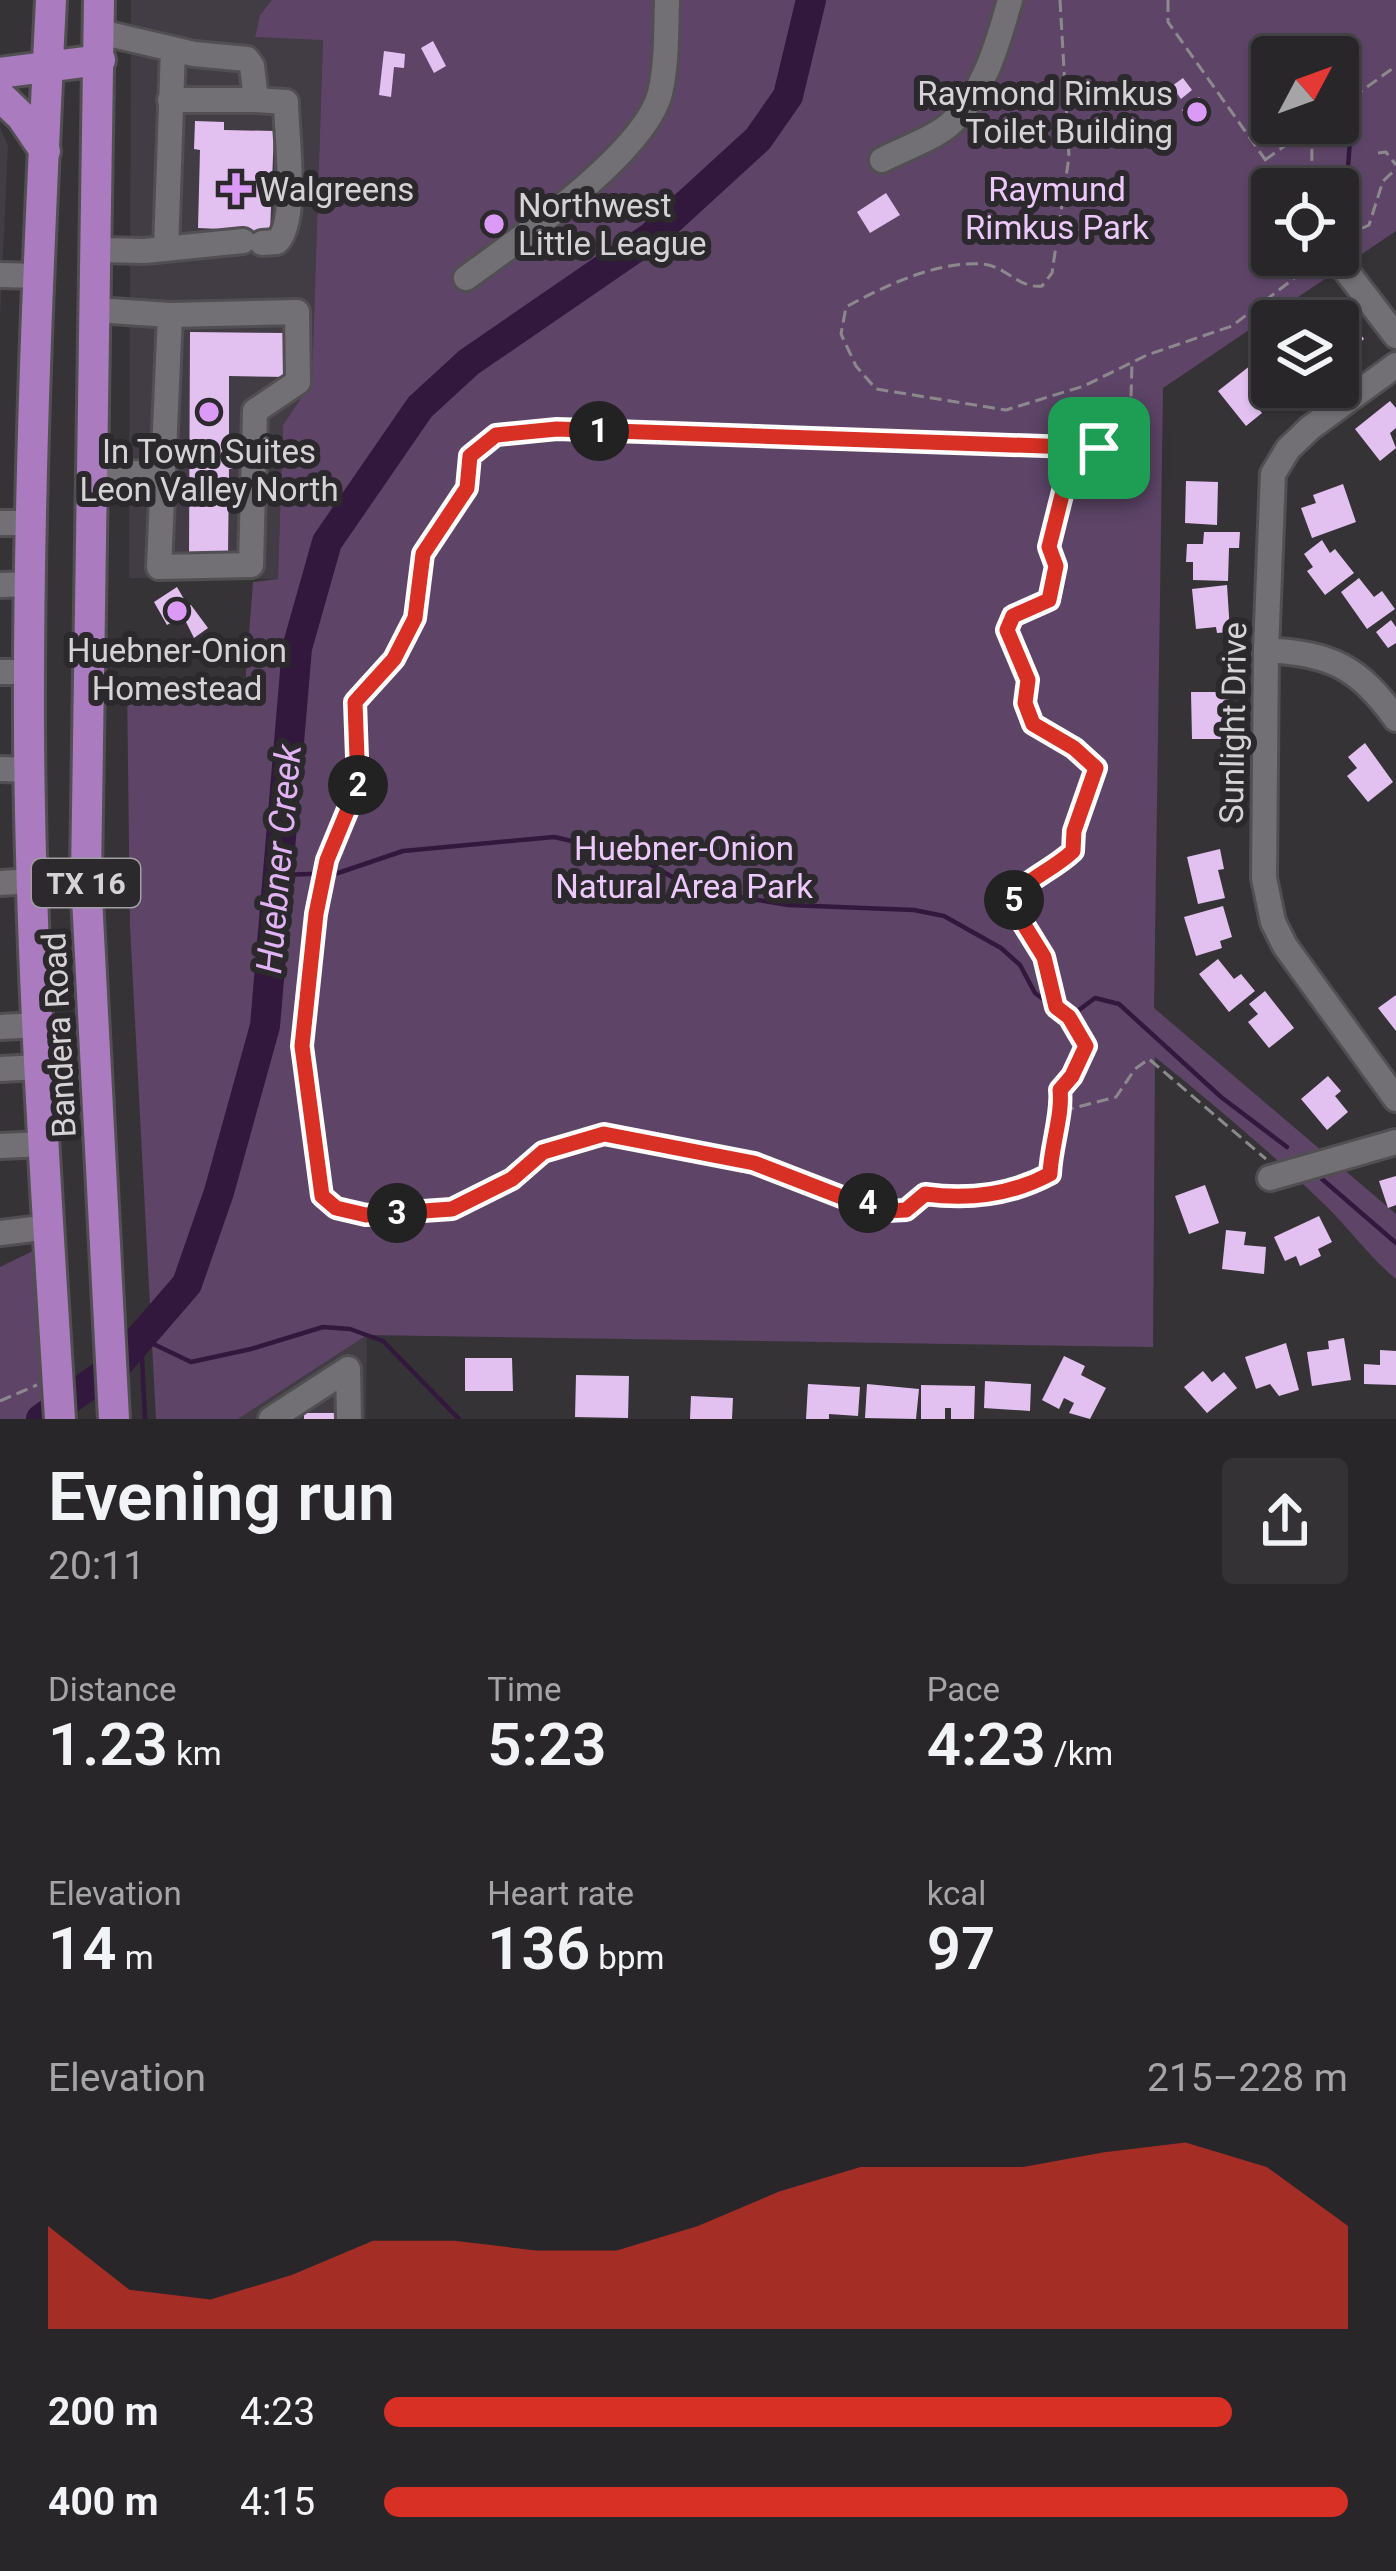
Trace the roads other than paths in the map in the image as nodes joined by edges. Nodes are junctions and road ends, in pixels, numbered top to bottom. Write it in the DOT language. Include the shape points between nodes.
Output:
graph roads {
  1 [pos="51,0"];
  2 [pos="99,0"];
  3 [pos="667,0"];
  4 [pos="1010,0"];
  5 [pos="100,46"];
  6 [pos="172,50"];
  7 [pos="48,67"];
  8 [pos="0,74"];
  9 [pos="0,96"];
  10 [pos="170,100"];
  11 [pos="256,100"];
  12 [pos="44,151"];
  13 [pos="882,160"];
  14 [pos="166,249"];
  15 [pos="97,250"];
  16 [pos="0,275"];
  17 [pos="37,276"];
  18 [pos="1346,276"];
  19 [pos="466,278"];
  20 [pos="96,310"];
  21 [pos="170,315"];
  22 [pos="1396,335"];
  23 [pos="1396,365"];
  24 [pos="93,472"];
  25 [pos="163,474"];
  26 [pos="15,523"];
  27 [pos="15,584"];
  28 [pos="1266,650"];
  29 [pos="15,672"];
  30 [pos="1396,719"];
  31 [pos="15,770"];
  32 [pos="86,878"];
  33 [pos="32,881"];
  34 [pos="0,883"];
  35 [pos="38,1024"];
  36 [pos="0,1027"];
  37 [pos="40,1067"];
  38 [pos="0,1069"];
  39 [pos="1396,1099"];
  40 [pos="1396,1142"];
  41 [pos="44,1144"];
  42 [pos="0,1146"];
  43 [pos="1277,1176"];
  44 [pos="49,1227"];
  45 [pos="0,1233"];
  46 [pos="60,1419"];
  47 [pos="114,1419"];
  48 [pos="271,1419"];
  49 [pos="349,1419"];
  1 -- 7 [label="main road, Bandera Road / TX 16"];
  2 -- 5 [label="main road, Bandera Road / TX 16"];
  3 -- 19 [label="street" via="660,95 645,126 568,204"];
  4 -- 13 [label="street" via="980,84 948,126"];
  5 -- 6 [label="street"];
  5 -- 7 [label="main road"];
  5 -- 15 [label="main road, Bandera Road / TX 16"];
  6 -- 10 [label="street"];
  6 -- 11 [label="street" via="247,59"];
  7 -- 8 [label="main road"];
  7 -- 12 [label="main road, Bandera Road / TX 16"];
  9 -- 12 [label="main road"];
  10 -- 11 [label="street"];
  10 -- 14 [label="street"];
  11 -- 14 [label="street" via="286,102 285,233 277,242"];
  12 -- 17 [label="main road, Bandera Road / TX 16"];
  14 -- 15 [label="street"];
  15 -- 20 [label="main road, Bandera Road / TX 16"];
  16 -- 17 [label="street"];
  17 -- 26 [label="main road, Bandera Road / TX 16"];
  18 -- 22 [label="street"];
  20 -- 21 [label="street"];
  20 -- 24 [label="main road, Bandera Road / TX 16"];
  21 -- 25 [label="street"];
  21 -- 25 [label="street" via="297,312 298,382 255,411 250,565 159,567"];
  23 -- 28 [label="street, Sunlight Drive" via="1310,428 1273,474"];
  24 -- 25 [label="street"];
  24 -- 32 [label="main road, Bandera Road / TX 16"];
  26 -- 27 [label="main road, Bandera Road / TX 16"];
  27 -- 29 [label="main road, Bandera Road / TX 16"];
  28 -- 30 [label="street" via="1352,670"];
  28 -- 39 [label="street, Sunlight Drive" via="1264,878 1273,922"];
  29 -- 31 [label="main road, Bandera Road / TX 16"];
  31 -- 33 [label="main road, Bandera Road / TX 16"];
  32 -- 33 [label="street"];
  32 -- 47 [label="main road, Bandera Road / TX 16"];
  33 -- 34 [label="street"];
  33 -- 35 [label="main road, Bandera Road / TX 16"];
  35 -- 36 [label="street"];
  35 -- 37 [label="main road, Bandera Road / TX 16"];
  37 -- 38 [label="street"];
  37 -- 41 [label="main road, Bandera Road / TX 16"];
  40 -- 43 [label="street"];
  41 -- 42 [label="street"];
  41 -- 44 [label="main road, Bandera Road / TX 16"];
  44 -- 45 [label="street"];
  44 -- 46 [label="main road, Bandera Road / TX 16"];
  48 -- 49 [label="street" via="348,1369"];
}
